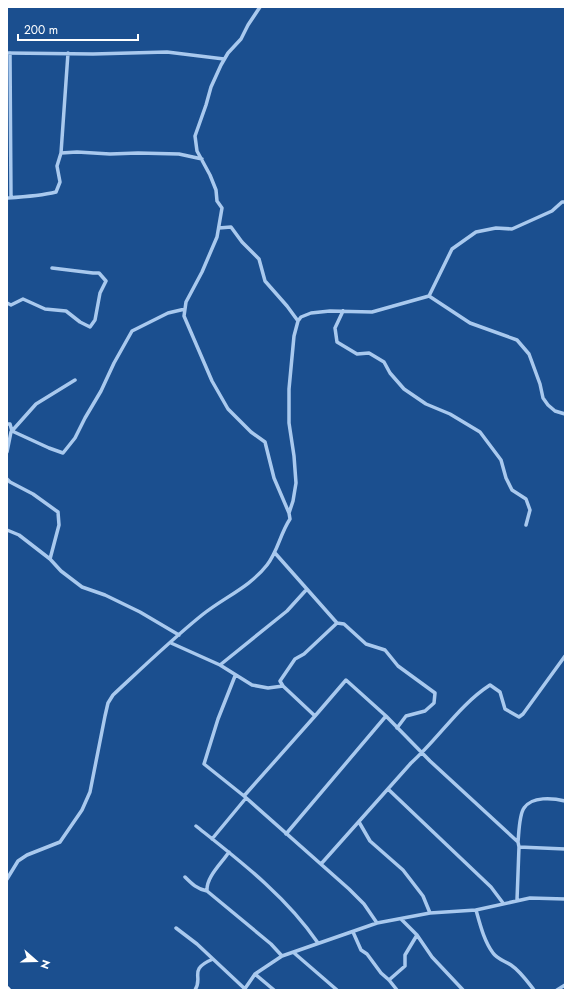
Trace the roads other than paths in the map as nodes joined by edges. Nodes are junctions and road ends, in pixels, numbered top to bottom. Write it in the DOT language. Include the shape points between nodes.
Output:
graph roads {
  1 [pos="260,7"];
  2 [pos="9,53"];
  3 [pos="68,53"];
  4 [pos="224,59"];
  5 [pos="61,153"];
  6 [pos="202,159"];
  7 [pos="9,198"];
  8 [pos="565,202"];
  9 [pos="219,228"];
  10 [pos="52,268"];
  11 [pos="429,296"];
  12 [pos="7,303"];
  13 [pos="185,309"];
  14 [pos="343,311"];
  15 [pos="298,321"];
  16 [pos="75,380"];
  17 [pos="565,414"];
  18 [pos="7,424"];
  19 [pos="12,431"];
  20 [pos="7,452"];
  21 [pos="7,479"];
  22 [pos="289,513"];
  23 [pos="526,525"];
  24 [pos="7,530"];
  25 [pos="275,553"];
  26 [pos="50,559"];
  27 [pos="307,589"];
  28 [pos="337,623"];
  29 [pos="179,635"];
  30 [pos="171,643"];
  31 [pos="565,656"];
  32 [pos="220,665"];
  33 [pos="235,676"];
  34 [pos="283,686"];
  35 [pos="315,716"];
  36 [pos="386,716"];
  37 [pos="397,728"];
  38 [pos="422,753"];
  39 [pos="388,789"];
  40 [pos="245,797"];
  41 [pos="565,801"];
  42 [pos="359,822"];
  43 [pos="196,826"];
  44 [pos="286,834"];
  45 [pos="212,839"];
  46 [pos="518,842"];
  47 [pos="520,847"];
  48 [pos="565,848"];
  49 [pos="229,852"];
  50 [pos="321,864"];
  51 [pos="185,877"];
  52 [pos="7,879"];
  53 [pos="207,891"];
  54 [pos="565,899"];
  55 [pos="517,900"];
  56 [pos="503,903"];
  57 [pos="476,910"];
  58 [pos="430,913"];
  59 [pos="402,919"];
  60 [pos="378,923"];
  61 [pos="176,928"];
  62 [pos="353,932"];
  63 [pos="417,935"];
  64 [pos="318,943"];
  65 [pos="293,952"];
  66 [pos="282,956"];
  67 [pos="213,959"];
  68 [pos="255,974"];
  69 [pos="389,980"];
  70 [pos="565,985"];
  71 [pos="244,989"];
  72 [pos="195,990"];
  73 [pos="274,990"];
  74 [pos="337,990"];
  75 [pos="396,990"];
  76 [pos="463,990"];
  77 [pos="534,990"];
  78 [pos="558,990"];
  1 -- 4 [label="street" via="241,39"];
  2 -- 3 [label="street"];
  2 -- 7 [label="street"];
  3 -- 4 [label="street" via="167,52"];
  3 -- 5 [label="street"];
  4 -- 6 [label="street" via="196,130 195,143"];
  5 -- 6 [label="street" via="180,154"];
  5 -- 7 [label="street" via="57,166 60,182 56,192"];
  6 -- 9 [label="street" via="222,208"];
  8 -- 11 [label="street" via="552,211 512,229 496,228 476,232 452,249"];
  9 -- 13 [label="street" via="213,248 186,302"];
  9 -- 15 [label="street" via="231,227 259,259 265,281"];
  10 -- 12 [label="street" via="99,273 106,281 100,293 95,320 90,327 66,311 45,309 23,299 11,305"];
  11 -- 14 [label="street" via="372,312"];
  11 -- 17 [label="street" via="470,323 517,340 528,354 543,398 555,411"];
  13 -- 19 [label="street" via="168,313 132,331 75,438 63,453"];
  13 -- 22 [label="street" via="187,325 212,381 228,409 265,442 274,478"];
  14 -- 15 [label="street" via="311,313"];
  14 -- 23 [label="street" via="335,328 337,342 357,354 369,353 384,362 404,389 426,404 450,414 480,432 501,460 512,490 526,499 530,510"];
  15 -- 22 [label="street" via="289,389 289,423 296,483"];
  16 -- 19 [label="street" via="36,404"];
  18 -- 19 [label="street" via="10,424"];
  19 -- 20 [label="street"];
  21 -- 26 [label="street" via="58,512 59,525"];
  22 -- 25 [label="street" via="290,519"];
  24 -- 26 [label="street" via="19,535"];
  25 -- 27 [label="street"];
  25 -- 29 [label="street" via="251,582 202,615"];
  26 -- 29 [label="street" via="82,587 140,612"];
  27 -- 28 [label="street"];
  27 -- 32 [label="street" via="287,610"];
  28 -- 34 [label="street" via="304,654 295,659 280,681"];
  28 -- 37 [label="street" via="344,624 366,644 385,650 398,666 435,693 434,703 425,711 406,716"];
  29 -- 30 [label="street"];
  30 -- 32 [label="street"];
  30 -- 52 [label="street" via="110,699 90,792 82,810 63,839 58,844 27,855 18,861"];
  31 -- 38 [label="street" via="519,717 505,709 500,692 490,685 478,693"];
  32 -- 33 [label="street"];
  33 -- 34 [label="street" via="252,685 268,688"];
  33 -- 40 [label="street" via="204,764"];
  34 -- 35 [label="street"];
  35 -- 36 [label="street" via="346,680"];
  35 -- 40 [label="street"];
  36 -- 37 [label="street"];
  36 -- 44 [label="street"];
  37 -- 38 [label="street"];
  38 -- 39 [label="street"];
  38 -- 46 [label="street"];
  39 -- 42 [label="street"];
  39 -- 56 [label="street" via="491,887"];
  40 -- 44 [label="street"];
  40 -- 45 [label="street"];
  41 -- 46 [label="street" via="545,798 528,804 524,809"];
  42 -- 50 [label="street"];
  42 -- 58 [label="street" via="370,841 403,870 423,896"];
  43 -- 45 [label="street"];
  44 -- 50 [label="street"];
  45 -- 49 [label="street"];
  46 -- 47 [label="street"];
  47 -- 48 [label="street"];
  47 -- 55 [label="street"];
  49 -- 53 [label="street" via="210,878"];
  49 -- 64 [label="street" via="282,899"];
  50 -- 60 [label="street" via="349,888"];
  51 -- 53 [label="street" via="195,887"];
  53 -- 66 [label="street"];
  54 -- 55 [label="street"];
  55 -- 56 [label="street"];
  56 -- 57 [label="street"];
  57 -- 58 [label="street"];
  57 -- 77 [label="street" via="492,953 512,965"];
  58 -- 59 [label="street"];
  59 -- 60 [label="street"];
  59 -- 63 [label="street"];
  60 -- 62 [label="street"];
  61 -- 67 [label="street"];
  62 -- 64 [label="street"];
  62 -- 69 [label="street" via="361,950"];
  63 -- 69 [label="street" via="405,955 405,966"];
  63 -- 76 [label="street" via="432,957"];
  64 -- 65 [label="street"];
  65 -- 66 [label="street"];
  65 -- 74 [label="street"];
  66 -- 68 [label="street"];
  67 -- 71 [label="street"];
  67 -- 72 [label="street" via="198,969"];
  68 -- 71 [label="street"];
  68 -- 73 [label="street"];
  69 -- 75 [label="street"];
  70 -- 78 [label="street"];
}
